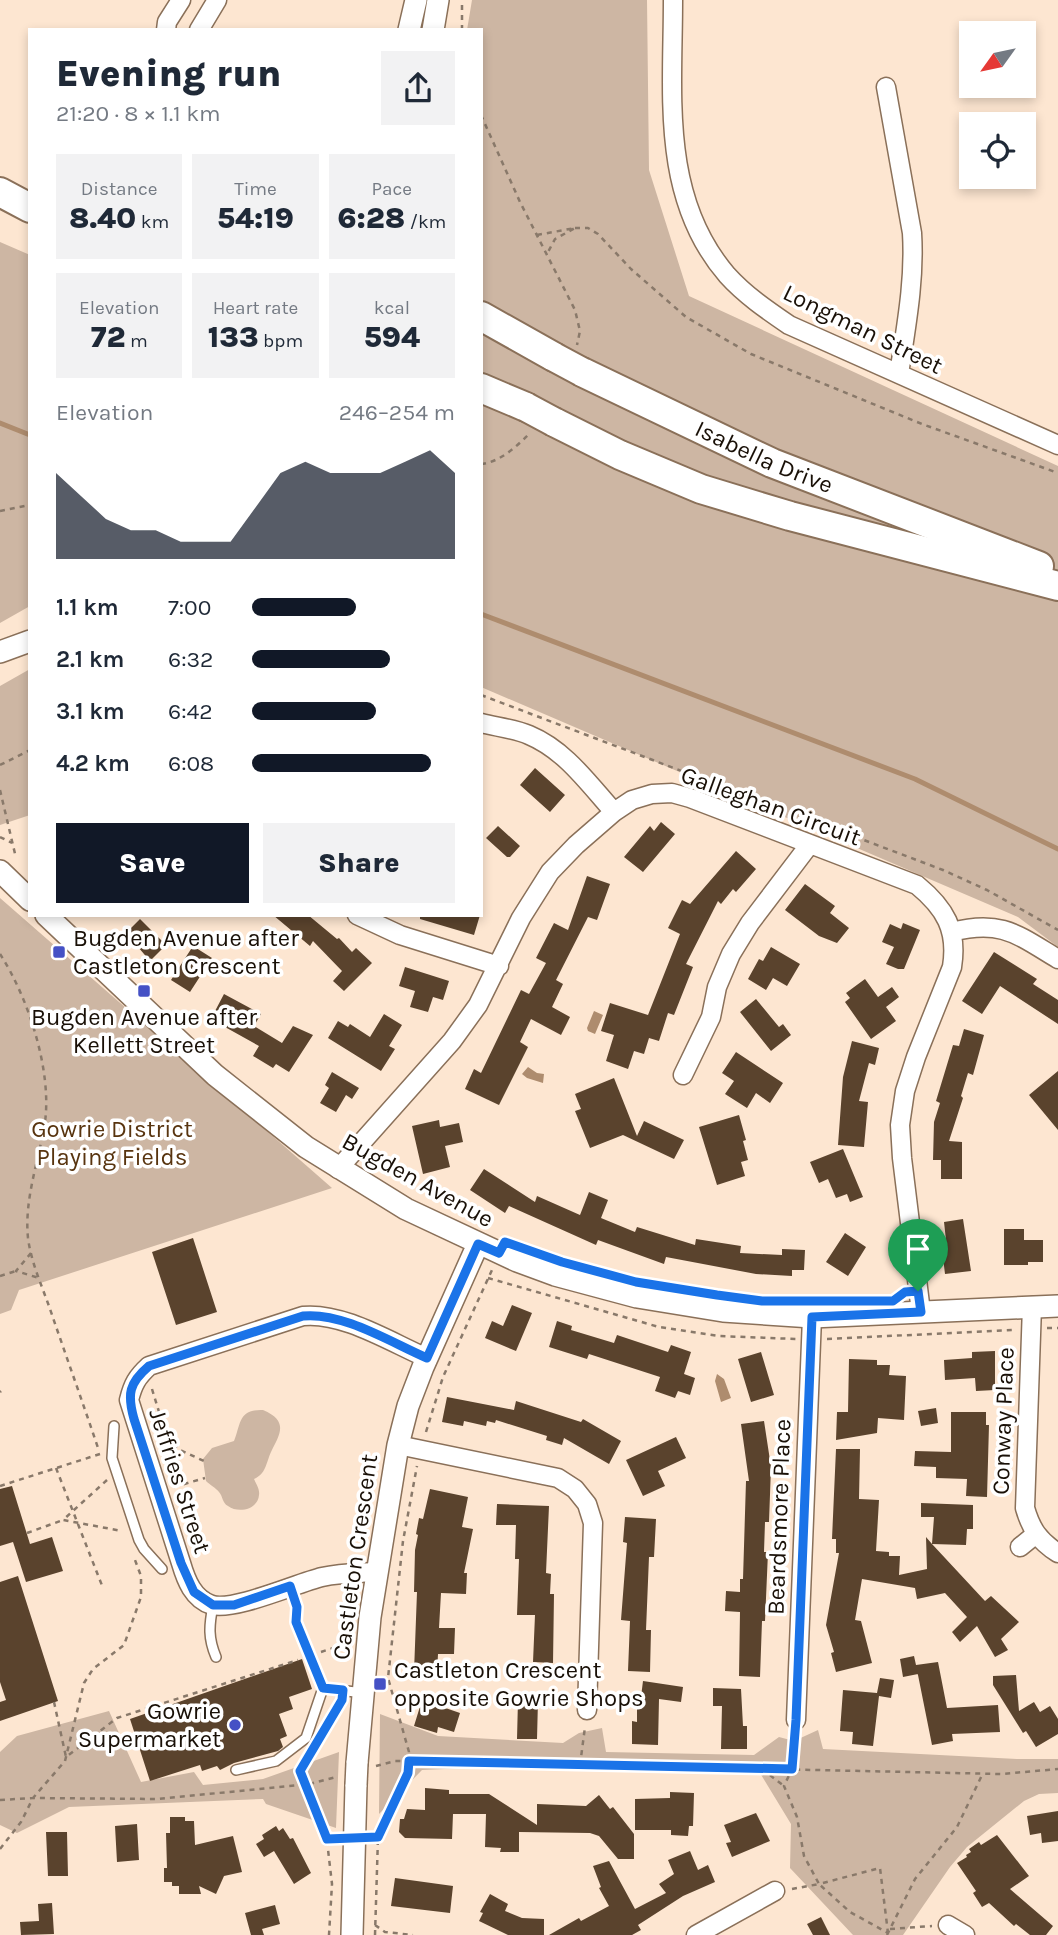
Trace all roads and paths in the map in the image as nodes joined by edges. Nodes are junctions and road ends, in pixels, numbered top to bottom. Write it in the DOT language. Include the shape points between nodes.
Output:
graph roads {
  1 [pos="181,0"];
  2 [pos="217,0"];
  3 [pos="416,0"];
  4 [pos="438,0"];
  5 [pos="462,0"];
  6 [pos="673,0"];
  7 [pos="166,28"];
  8 [pos="200,28"];
  9 [pos="409,28"];
  10 [pos="433,28"];
  11 [pos="462,28"];
  12 [pos="886,87"];
  13 [pos="483,119"];
  14 [pos="0,191"];
  15 [pos="28,198"];
  16 [pos="28,207"];
  17 [pos="575,228"];
  18 [pos="537,235"];
  19 [pos="547,254"];
  20 [pos="483,317"];
  21 [pos="570,360"];
  22 [pos="899,374"];
  23 [pos="483,389"];
  24 [pos="528,421"];
  25 [pos="1058,445"];
  26 [pos="483,463"];
  27 [pos="1058,473"];
  28 [pos="28,505"];
  29 [pos="0,511"];
  30 [pos="1058,573"];
  31 [pos="1058,586"];
  32 [pos="28,642"];
  33 [pos="0,652"];
  34 [pos="483,696"];
  35 [pos="483,723"];
  36 [pos="28,751"];
  37 [pos="0,765"];
  38 [pos="0,790"];
  39 [pos="614,812"];
  40 [pos="0,837"];
  41 [pos="12,843"];
  42 [pos="810,844"];
  43 [pos="9,869"];
  44 [pos="28,897"];
  45 [pos="48,917"];
  46 [pos="361,917"];
  47 [pos="1058,930"];
  48 [pos="952,932"];
  49 [pos="0,954"];
  50 [pos="1058,959"];
  51 [pos="499,966"];
  52 [pos="683,1075"];
  53 [pos="338,1169"];
  54 [pos="478,1244"];
  55 [pos="31,1253"];
  56 [pos="499,1253"];
  57 [pos="16,1271"];
  58 [pos="0,1276"];
  59 [pos="40,1278"];
  60 [pos="1032,1306"];
  61 [pos="1058,1306"];
  62 [pos="921,1312"];
  63 [pos="812,1317"];
  64 [pos="427,1358"];
  65 [pos="145,1370"];
  66 [pos="114,1426"];
  67 [pos="398,1445"];
  68 [pos="421,1449"];
  69 [pos="204,1461"];
  70 [pos="56,1468"];
  71 [pos="205,1478"];
  72 [pos="108,1479"];
  73 [pos="0,1486"];
  74 [pos="158,1492"];
  75 [pos="73,1512"];
  76 [pos="63,1520"];
  77 [pos="77,1522"];
  78 [pos="126,1531"];
  79 [pos="27,1532"];
  80 [pos="1036,1534"];
  81 [pos="1020,1547"];
  82 [pos="133,1553"];
  83 [pos="1058,1553"];
  84 [pos="162,1569"];
  85 [pos="376,1572"];
  86 [pos="290,1586"];
  87 [pos="103,1588"];
  88 [pos="213,1605"];
  89 [pos="347,1655"];
  90 [pos="310,1656"];
  91 [pos="216,1657"];
  92 [pos="323,1688"];
  93 [pos="353,1692"];
  94 [pos="54,1702"];
  95 [pos="587,1710"];
  96 [pos="796,1720"];
  97 [pos="321,1736"];
  98 [pos="314,1748"];
  99 [pos="66,1757"];
  100 [pos="409,1761"];
  101 [pos="580,1765"];
  102 [pos="762,1769"];
  103 [pos="792,1769"];
  104 [pos="1058,1769"];
  105 [pos="236,1770"];
  106 [pos="357,1772"];
  107 [pos="983,1773"];
  108 [pos="305,1784"];
  109 [pos="785,1786"];
  110 [pos="33,1798"];
  111 [pos="0,1800"];
  112 [pos="355,1838"];
  113 [pos="327,1839"];
  114 [pos="0,1849"];
  115 [pos="819,1884"];
  116 [pos="775,1891"];
  117 [pos="375,1925"];
  118 [pos="948,1925"];
  119 [pos="889,1932"];
  120 [pos="330,1935"];
  121 [pos="352,1935"];
  122 [pos="375,1935"];
  123 [pos="413,1935"];
  124 [pos="696,1935"];
  125 [pos="965,1935"];
  1 -- 7 [label="street"];
  2 -- 8 [label="street"];
  3 -- 9 [label="street"];
  4 -- 10 [label="street"];
  5 -- 11 [label="path"];
  6 -- 22 [label="street, Longman Street" via="677,170 705,244 756,303 789,325"];
  12 -- 22 [label="street" via="913,251"];
  13 -- 18 [label="path"];
  14 -- 15 [label="main road"];
  14 -- 16 [label="main road"];
  17 -- 18 [label="path"];
  17 -- 19 [label="path" via="555,239"];
  17 -- 27 [label="path" via="598,234 686,317 751,354"];
  18 -- 19 [label="path"];
  19 -- 21 [label="path" via="578,321 579,340"];
  20 -- 21 [label="main road, Isabella Drive"];
  21 -- 30 [label="main road, Isabella Drive" via="772,463"];
  22 -- 25 [label="street, Longman Street"];
  23 -- 24 [label="main road, Isabella Drive"];
  24 -- 26 [label="path" via="517,446"];
  24 -- 31 [label="main road, Isabella Drive, bridge" via="554,422 701,489"];
  28 -- 29 [label="path"];
  32 -- 33 [label="street"];
  34 -- 47 [label="path" via="943,870"];
  35 -- 39 [label="street" via="527,734 552,747"];
  36 -- 37 [label="path"];
  38 -- 41 [label="path"];
  39 -- 42 [label="street, Galleghan Circuit" via="642,797 672,793"];
  39 -- 51 [label="street, Galleghan Circuit" via="576,845 539,887"];
  40 -- 41 [label="path"];
  41 -- 43 [label="path"];
  42 -- 48 [label="street, Galleghan Circuit" via="917,885 936,901"];
  42 -- 52 [label="street" via="731,954 710,1017"];
  43 -- 44 [label="street"];
  45 -- 53 [label="street, Bugden Avenue" via="215,1075"];
  46 -- 51 [label="street" via="400,935"];
  48 -- 50 [label="street" via="986,927 1006,930"];
  48 -- 62 [label="street, Galleghan Circuit" via="952,967 916,1057 900,1125"];
  49 -- 55 [label="path" via="18,984 46,1092 28,1214"];
  51 -- 53 [label="street, Galleghan Circuit" via="452,1041"];
  53 -- 54 [label="street, Bugden Avenue"];
  54 -- 56 [label="street, Bugden Avenue"];
  54 -- 64 [label="street, Castleton Crescent"];
  55 -- 57 [label="path"];
  55 -- 59 [label="path"];
  56 -- 63 [label="street, Bugden Avenue" via="555,1275 638,1297 723,1311"];
  56 -- 68 [label="path" via="443,1377"];
  57 -- 58 [label="path"];
  57 -- 59 [label="path"];
  59 -- 70 [label="path" via="100,1454"];
  60 -- 61 [label="street, Bugden Avenue"];
  60 -- 62 [label="street, Bugden Avenue"];
  60 -- 80 [label="street, Conway Place" via="1025,1499"];
  62 -- 63 [label="street, Bugden Avenue"];
  63 -- 96 [label="street, Beardsmore Place"];
  64 -- 65 [label="street" via="335,1318 314,1315"];
  64 -- 67 [label="street, Castleton Crescent"];
  65 -- 69 [label="path" via="167,1438"];
  65 -- 74 [label="street, Jeffries Street" via="133,1384 129,1400"];
  66 -- 84 [label="lane" via="112,1458 135,1529 144,1549"];
  67 -- 68 [label="street"];
  67 -- 85 [label="street, Castleton Crescent"];
  68 -- 95 [label="street" via="558,1478 587,1504 593,1523"];
  68 -- 100 [label="path" via="404,1541 388,1678"];
  70 -- 73 [label="path"];
  70 -- 75 [label="path"];
  71 -- 74 [label="path"];
  72 -- 75 [label="path"];
  74 -- 88 [label="street, Jeffries Street" via="187,1581"];
  75 -- 76 [label="path"];
  75 -- 77 [label="path"];
  76 -- 77 [label="path"];
  76 -- 79 [label="path"];
  77 -- 78 [label="path"];
  77 -- 87 [label="path"];
  80 -- 81 [label="street"];
  80 -- 83 [label="street"];
  82 -- 99 [label="path" via="141,1576 137,1613 124,1644 93,1669 84,1683"];
  85 -- 86 [label="street" via="324,1576"];
  85 -- 93 [label="street, Castleton Crescent"];
  86 -- 88 [label="street" via="234,1605"];
  86 -- 90 [label="lane" via="296,1622"];
  88 -- 91 [label="lane" via="208,1628"];
  89 -- 90 [label="path" via="349,1643"];
  90 -- 92 [label="lane"];
  90 -- 99 [label="path" via="117,1718"];
  92 -- 93 [label="lane"];
  92 -- 105 [label="lane" via="306,1738 276,1761"];
  93 -- 97 [label="path" via="342,1700"];
  93 -- 106 [label="street, Castleton Crescent"];
  94 -- 99 [label="path"];
  95 -- 101 [label="path"];
  96 -- 103 [label="path"];
  98 -- 108 [label="path" via="300,1771"];
  99 -- 110 [label="path"];
  100 -- 101 [label="path"];
  100 -- 106 [label="path"];
  100 -- 117 [label="path" via="408,1773 378,1837"];
  101 -- 102 [label="path"];
  102 -- 103 [label="path"];
  102 -- 109 [label="path"];
  103 -- 107 [label="path"];
  103 -- 109 [label="path"];
  104 -- 107 [label="path"];
  106 -- 108 [label="path"];
  106 -- 112 [label="street, Castleton Crescent"];
  107 -- 119 [label="path" via="957,1826 915,1879"];
  108 -- 110 [label="path" via="159,1799"];
  108 -- 113 [label="path"];
  109 -- 115 [label="path" via="804,1856"];
  110 -- 111 [label="path"];
  110 -- 114 [label="path"];
  112 -- 113 [label="path"];
  112 -- 121 [label="street, Castleton Crescent"];
  113 -- 120 [label="path" via="332,1884"];
  115 -- 116 [label="path"];
  115 -- 119 [label="path" via="850,1912"];
  115 -- 119 [label="path" via="880,1868"];
  116 -- 124 [label="street"];
  117 -- 122 [label="path"];
  117 -- 123 [label="path" via="385,1932"];
  118 -- 119 [label="path"];
  118 -- 125 [label="street"];
}
